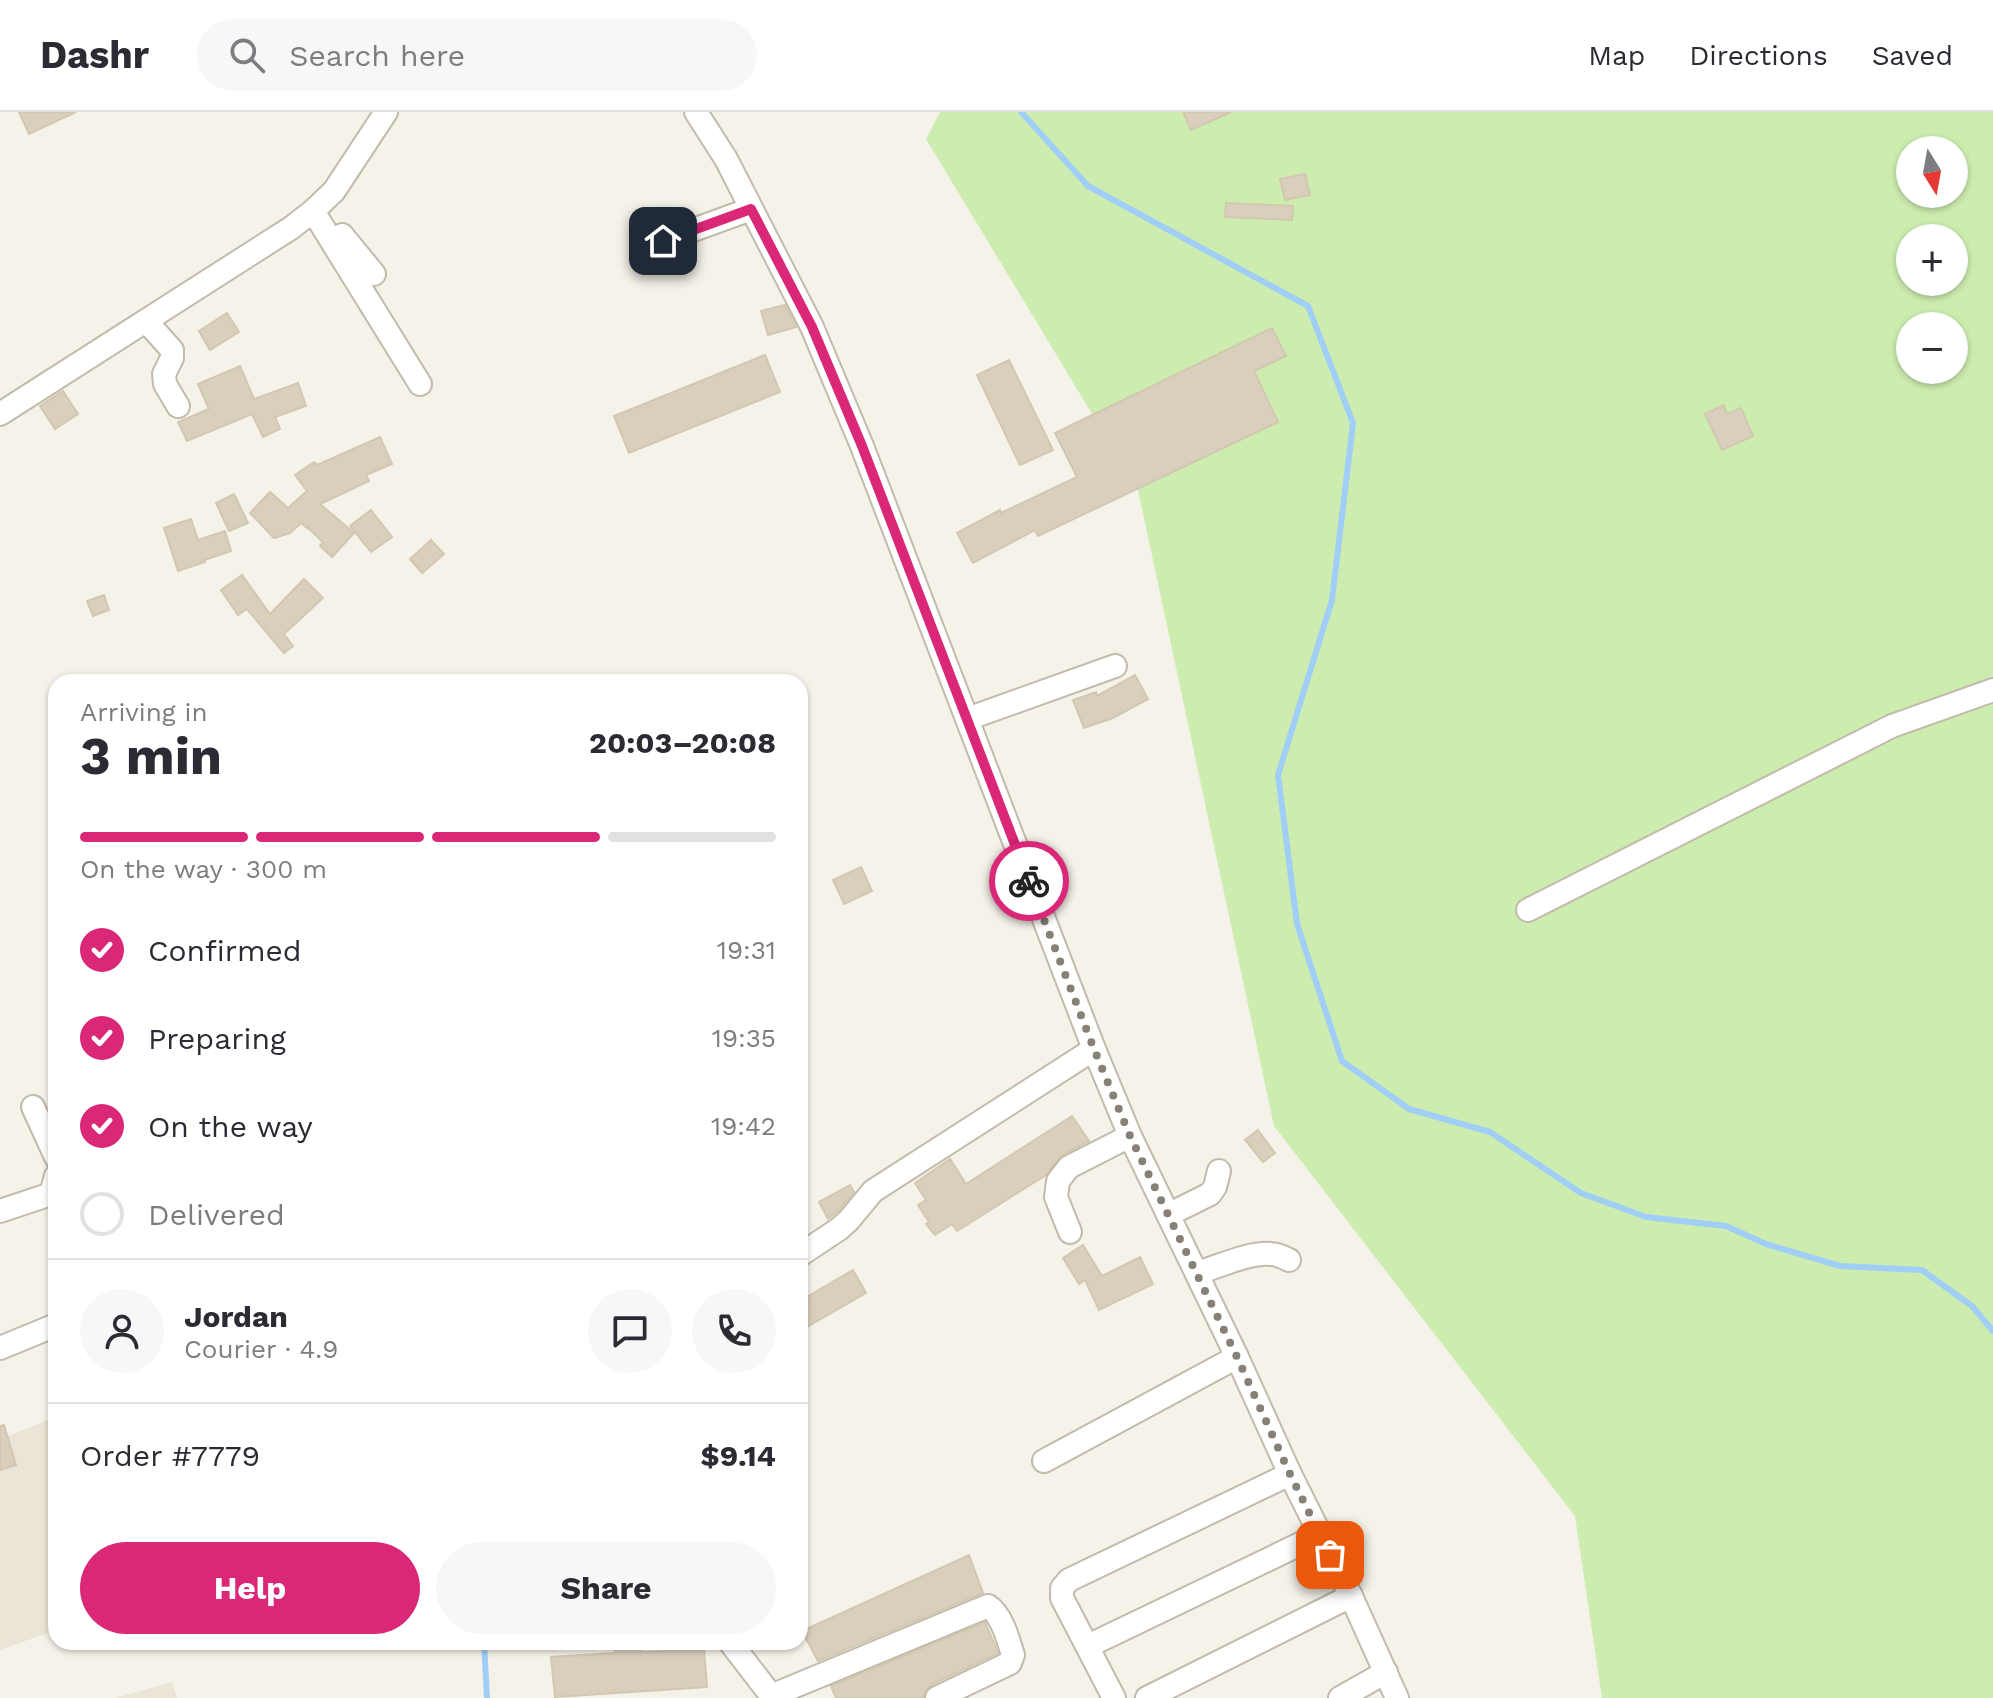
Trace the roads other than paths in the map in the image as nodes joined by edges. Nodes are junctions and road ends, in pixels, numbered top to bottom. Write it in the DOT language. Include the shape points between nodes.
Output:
graph roads {
  1 [pos="386,112"];
  2 [pos="696,112"];
  3 [pos="316,209"];
  4 [pos="751,209"];
  5 [pos="663,241"];
  6 [pos="374,274"];
  7 [pos="146,321"];
  8 [pos="420,384"];
  9 [pos="178,406"];
  10 [pos="0,414"];
  11 [pos="1115,666"];
  12 [pos="1993,690"];
  13 [pos="967,719"];
  14 [pos="1528,910"];
  15 [pos="1094,1049"];
  16 [pos="33,1107"];
  17 [pos="1130,1136"];
  18 [pos="48,1140"];
  19 [pos="1219,1171"];
  20 [pos="48,1195"];
  21 [pos="0,1211"];
  22 [pos="1168,1215"];
  23 [pos="1070,1232"];
  24 [pos="808,1250"];
  25 [pos="1289,1260"];
  26 [pos="1197,1273"];
  27 [pos="48,1328"];
  28 [pos="0,1348"];
  29 [pos="1237,1357"];
  30 [pos="1044,1461"];
  31 [pos="1290,1474"];
  32 [pos="1319,1535"];
  33 [pos="1351,1596"];
  34 [pos="1088,1646"];
  35 [pos="736,1650"];
  36 [pos="1386,1672"];
  37 [pos="772,1697"];
  38 [pos="937,1698"];
  39 [pos="1114,1698"];
  40 [pos="1147,1698"];
  41 [pos="1340,1698"];
  42 [pos="1397,1698"];
  1 -- 3 [label="street" via="334,191"];
  2 -- 4 [label="street"];
  3 -- 6 [label="street"];
  3 -- 7 [label="street"];
  3 -- 8 [label="street"];
  4 -- 5 [label="street"];
  4 -- 13 [label="street" via="812,327"];
  7 -- 9 [label="street" via="172,350 165,384"];
  7 -- 10 [label="street"];
  11 -- 13 [label="street"];
  12 -- 14 [label="street" via="1892,726"];
  13 -- 15 [label="street"];
  15 -- 17 [label="street"];
  15 -- 24 [label="street" via="873,1191 849,1220"];
  16 -- 18 [label="street"];
  17 -- 22 [label="street"];
  17 -- 23 [label="street" via="1069,1167 1058,1181 1056,1197"];
  19 -- 22 [label="street" via="1210,1194"];
  20 -- 21 [label="street"];
  22 -- 26 [label="street"];
  25 -- 26 [label="street" via="1262,1254"];
  26 -- 29 [label="street"];
  27 -- 28 [label="street"];
  29 -- 30 [label="street"];
  29 -- 31 [label="street"];
  31 -- 32 [label="street"];
  31 -- 34 [label="street" via="1069,1580 1062,1598"];
  32 -- 33 [label="street"];
  32 -- 34 [label="street"];
  33 -- 36 [label="street"];
  33 -- 40 [label="street"];
  34 -- 39 [label="street"];
  35 -- 37 [label="street"];
  36 -- 41 [label="street"];
  36 -- 42 [label="street"];
  37 -- 38 [label="street" via="988,1606 1010,1645 1010,1663"];
}
